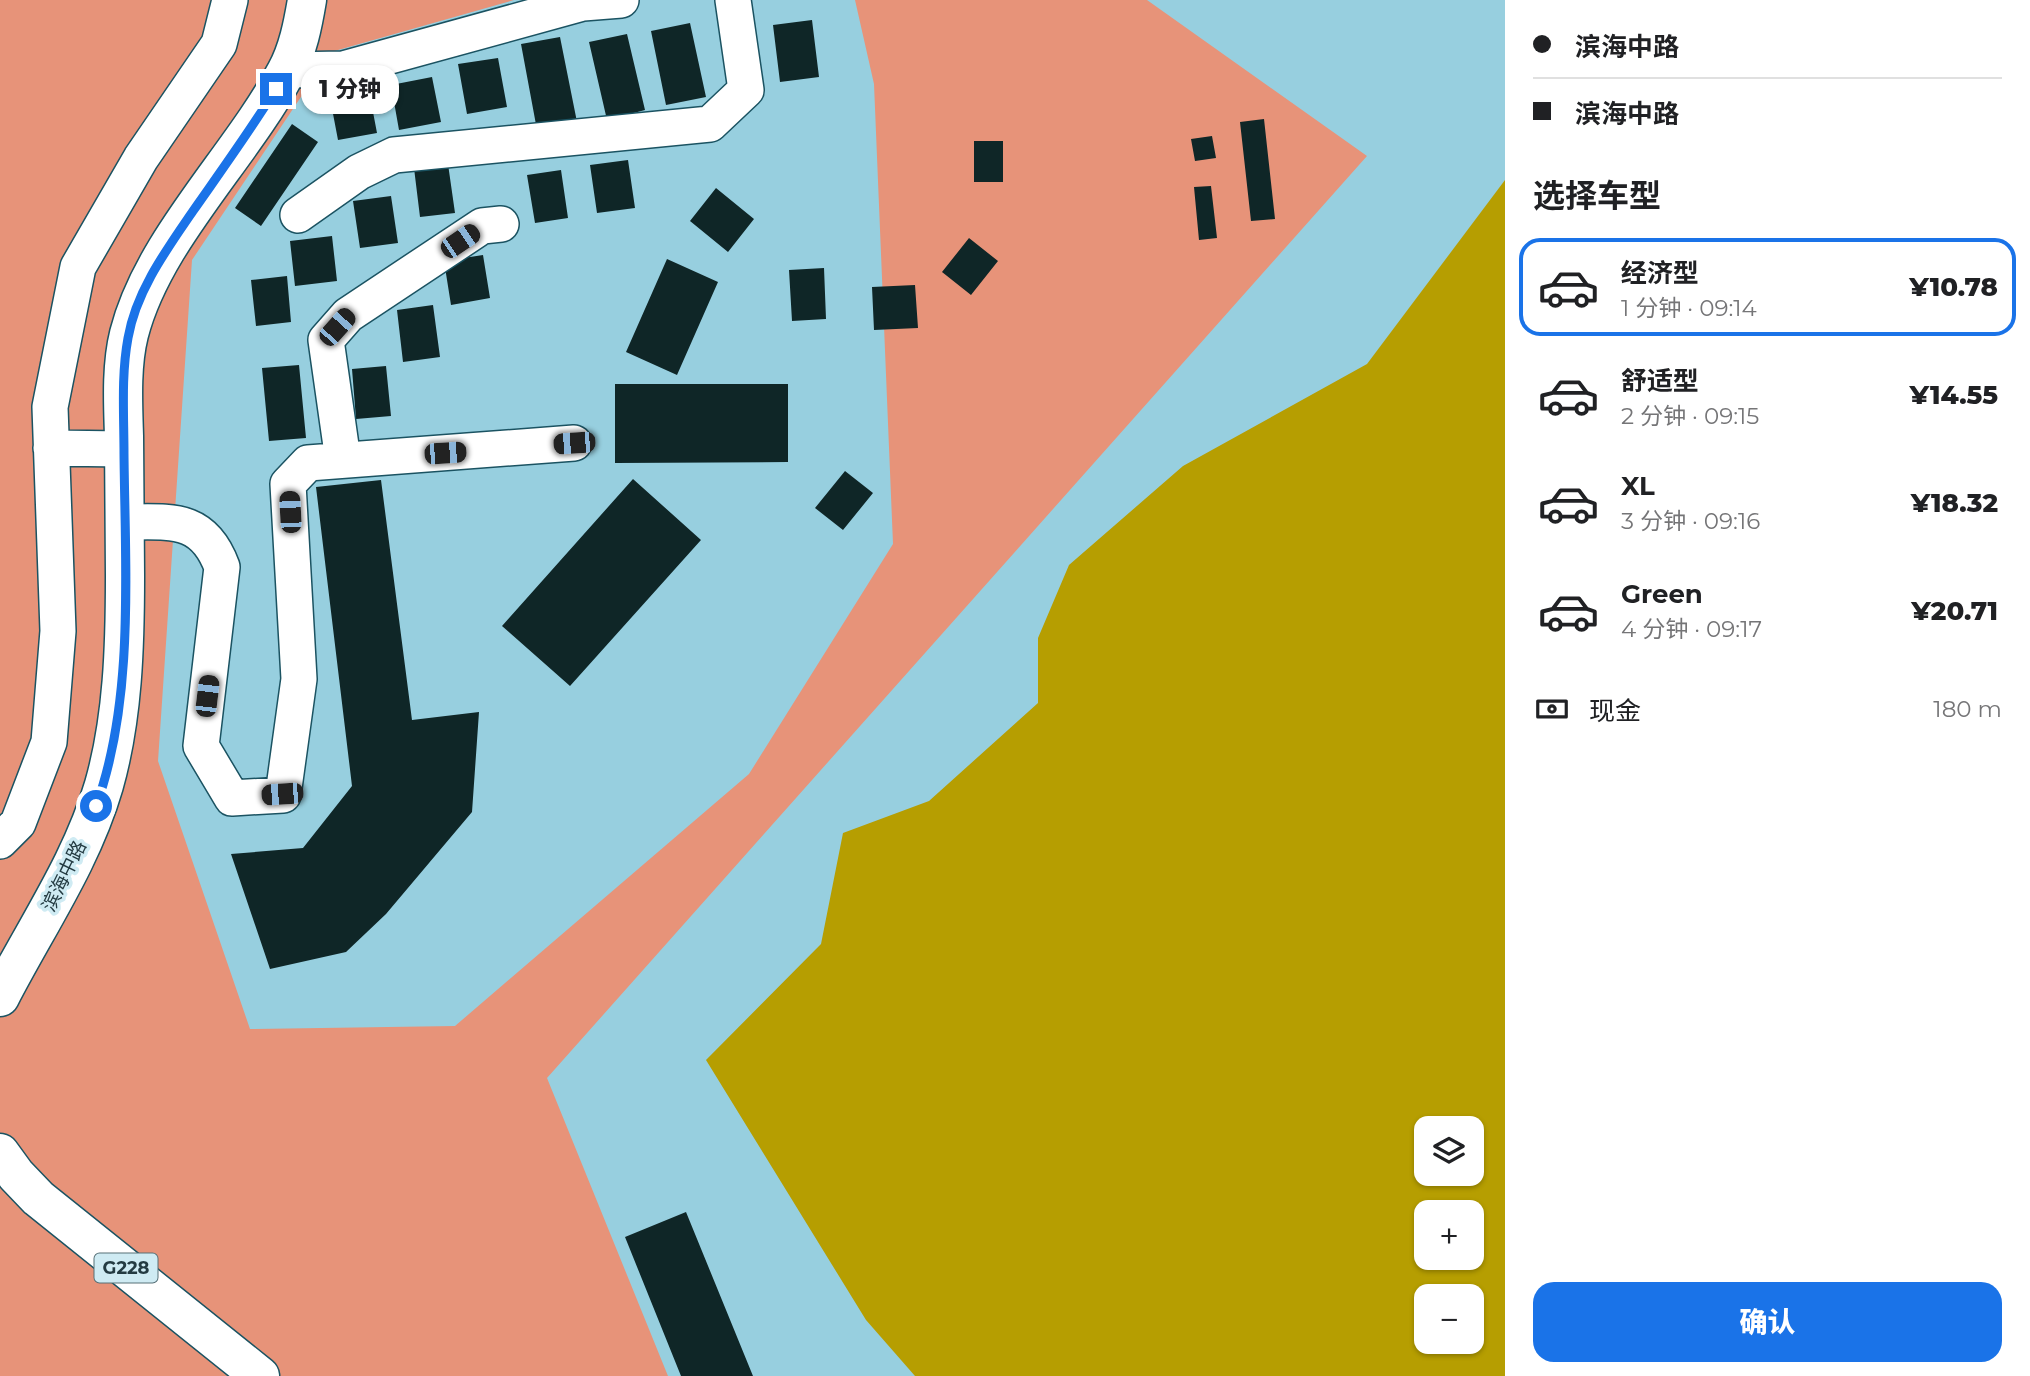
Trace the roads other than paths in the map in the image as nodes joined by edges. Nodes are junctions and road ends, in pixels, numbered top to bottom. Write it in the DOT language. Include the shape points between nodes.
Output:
graph roads {
  1 [pos="230,0"];
  2 [pos="307,0"];
  3 [pos="621,0"];
  4 [pos="733,0"];
  5 [pos="287,70"];
  6 [pos="298,215"];
  7 [pos="500,224"];
  8 [pos="574,443"];
  9 [pos="51,448"];
  10 [pos="124,449"];
  11 [pos="343,460"];
  12 [pos="124,522"];
  13 [pos="0,842"];
  14 [pos="0,997"];
  15 [pos="0,1153"];
  16 [pos="260,1376"];
  1 -- 9 [label="lane" via="219,44 141,158 78,267 50,407"];
  2 -- 5 [label="highway, 滨海中路"];
  3 -- 5 [label="lane" via="583,3 343,69"];
  4 -- 6 [label="lane" via="746,90 710,124 394,155 359,172"];
  5 -- 10 [label="highway, 滨海中路" via="163,254 142,296 128,336"];
  7 -- 11 [label="lane" via="482,226 348,315 326,340"];
  8 -- 11 [label="lane"];
  9 -- 10 [label="lane"];
  9 -- 13 [label="lane" via="58,631 49,742 18,823"];
  10 -- 12 [label="highway, 滨海中路"];
  11 -- 12 [label="lane" via="308,463 288,484 299,679 282,794 232,798 201,746 222,567 215,549 203,535 177,522"];
  12 -- 14 [label="highway, 滨海中路" via="117,724 103,785 81,845"];
  15 -- 16 [label="highway, G228" via="38,1198"];
}
